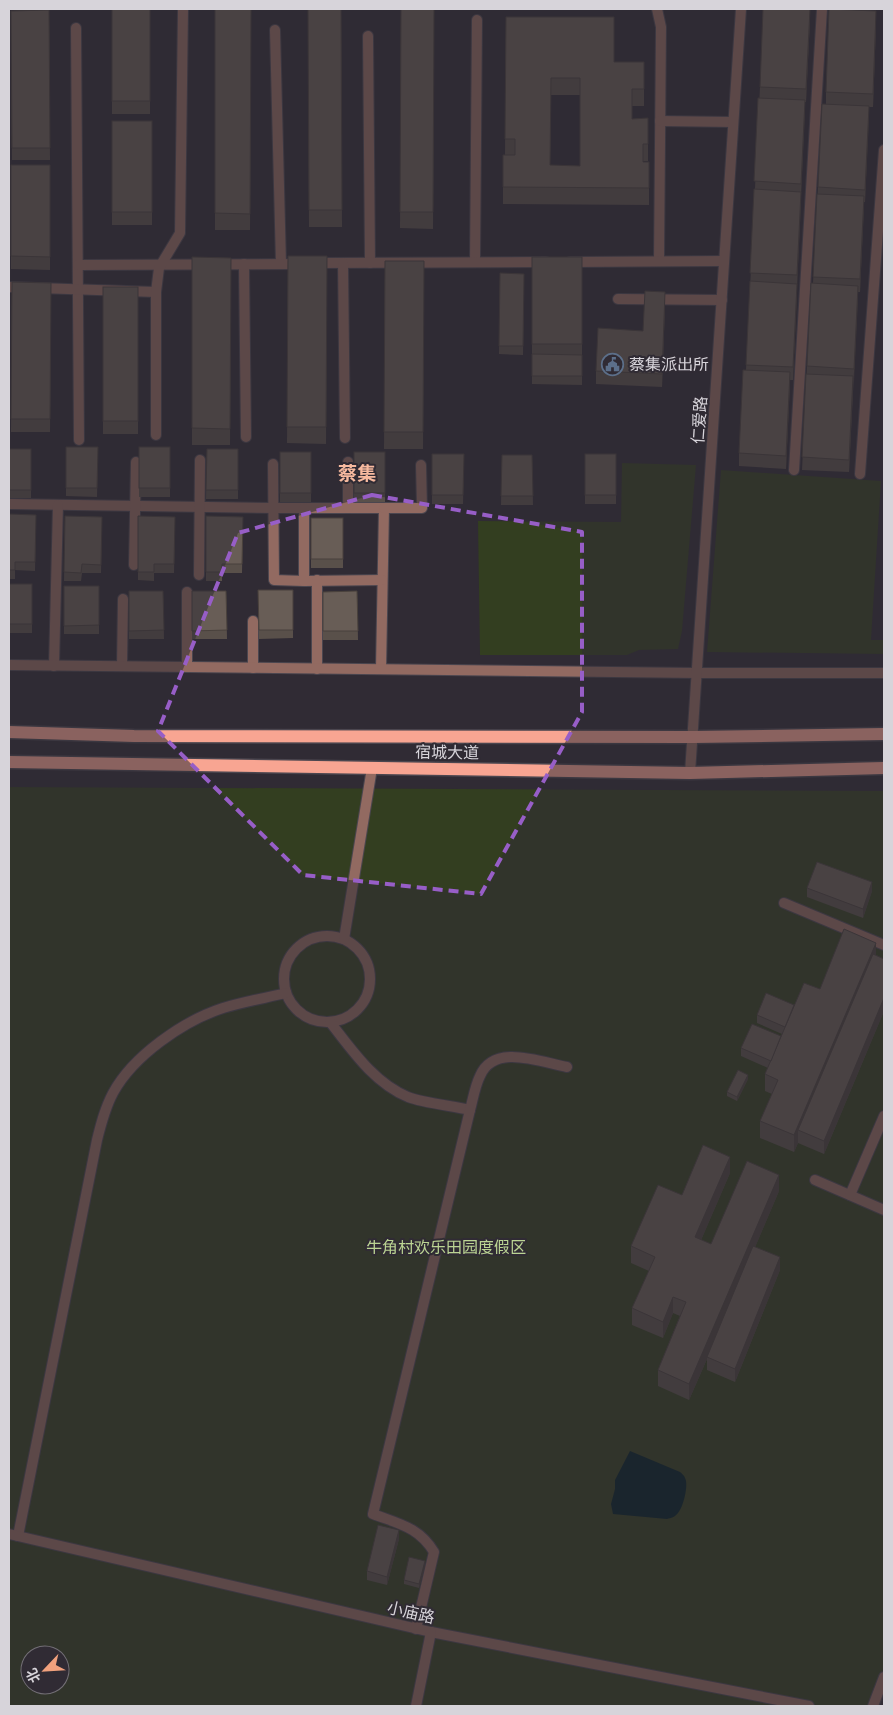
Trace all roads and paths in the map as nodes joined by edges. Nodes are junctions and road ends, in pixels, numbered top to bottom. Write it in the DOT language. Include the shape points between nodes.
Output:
graph roads {
  1 [pos="183,9"];
  2 [pos="658,9"];
  3 [pos="741,9"];
  4 [pos="822,9"];
  5 [pos="477,20"];
  6 [pos="76,28"];
  7 [pos="275,30"];
  8 [pos="368,36"];
  9 [pos="660,121"];
  10 [pos="733,122"];
  11 [pos="884,150"];
  12 [pos="659,261"];
  13 [pos="724,261"];
  14 [pos="475,262"];
  15 [pos="343,263"];
  16 [pos="370,263"];
  17 [pos="161,264"];
  18 [pos="244,264"];
  19 [pos="281,264"];
  20 [pos="78,265"];
  21 [pos="9,288"];
  22 [pos="78,289"];
  23 [pos="156,292"];
  24 [pos="618,299"];
  25 [pos="722,300"];
  26 [pos="156,435"];
  27 [pos="246,437"];
  28 [pos="345,438"];
  29 [pos="79,440"];
  30 [pos="200,460"];
  31 [pos="136,462"];
  32 [pos="348,462"];
  33 [pos="272,464"];
  34 [pos="422,465"];
  35 [pos="794,470"];
  36 [pos="860,474"];
  37 [pos="9,504"];
  38 [pos="58,505"];
  39 [pos="134,506"];
  40 [pos="200,507"];
  41 [pos="274,508"];
  42 [pos="304,508"];
  43 [pos="348,508"];
  44 [pos="384,508"];
  45 [pos="134,565"];
  46 [pos="199,574"];
  47 [pos="317,580"];
  48 [pos="382,580"];
  49 [pos="304,581"];
  50 [pos="187,592"];
  51 [pos="123,599"];
  52 [pos="253,622"];
  53 [pos="9,665"];
  54 [pos="54,666"];
  55 [pos="122,666"];
  56 [pos="187,667"];
  57 [pos="253,668"];
  58 [pos="317,669"];
  59 [pos="381,670"];
  60 [pos="697,673"];
  61 [pos="884,673"];
  62 [pos="9,732"];
  63 [pos="884,734"];
  64 [pos="693,737"];
  65 [pos="9,762"];
  66 [pos="372,768"];
  67 [pos="884,768"];
  68 [pos="690,773"];
  69 [pos="784,903"];
  70 [pos="344,939"];
  71 [pos="884,945"];
  72 [pos="286,994"];
  73 [pos="330,1022"];
  74 [pos="567,1067"];
  75 [pos="470,1110"];
  76 [pos="884,1116"];
  77 [pos="815,1180"];
  78 [pos="850,1195"];
  79 [pos="884,1210"];
  80 [pos="13,1535"];
  81 [pos="416,1629"];
  82 [pos="431,1632"];
  83 [pos="884,1677"];
  84 [pos="416,1706"];
  85 [pos="809,1706"];
  86 [pos="873,1706"];
  1 -- 17 [label="street" via="180,234"];
  2 -- 9 [label="street" via="661,27"];
  3 -- 10 [label="street, 仁爱路"];
  4 -- 35 [label="street"];
  5 -- 14 [label="street"];
  6 -- 20 [label="street"];
  7 -- 19 [label="street"];
  8 -- 16 [label="street"];
  9 -- 10 [label="street"];
  9 -- 12 [label="street"];
  10 -- 13 [label="street, 仁爱路"];
  11 -- 36 [label="street"];
  12 -- 13 [label="street"];
  12 -- 14 [label="street"];
  13 -- 25 [label="street, 仁爱路"];
  14 -- 16 [label="street"];
  15 -- 16 [label="street"];
  15 -- 19 [label="street"];
  15 -- 28 [label="street"];
  17 -- 18 [label="street"];
  17 -- 20 [label="street"];
  17 -- 23 [label="street"];
  18 -- 19 [label="street"];
  18 -- 27 [label="street"];
  20 -- 22 [label="street"];
  21 -- 22 [label="street"];
  22 -- 23 [label="street"];
  22 -- 29 [label="street"];
  23 -- 26 [label="street"];
  24 -- 25 [label="street"];
  25 -- 60 [label="street, 仁爱路"];
  30 -- 40 [label="street"];
  31 -- 39 [label="street"];
  32 -- 43 [label="street"];
  33 -- 41 [label="street"];
  34 -- 44 [label="street" via="422,508"];
  37 -- 38 [label="street"];
  38 -- 39 [label="street"];
  38 -- 54 [label="street"];
  39 -- 40 [label="street"];
  39 -- 45 [label="street"];
  40 -- 41 [label="street"];
  40 -- 46 [label="street"];
  41 -- 42 [label="street"];
  41 -- 49 [label="street" via="274,580"];
  42 -- 43 [label="street"];
  42 -- 49 [label="street"];
  43 -- 44 [label="street"];
  44 -- 48 [label="street"];
  47 -- 48 [label="street"];
  47 -- 49 [label="street"];
  47 -- 58 [label="street"];
  48 -- 59 [label="street"];
  50 -- 56 [label="street"];
  51 -- 55 [label="street"];
  52 -- 57 [label="street"];
  53 -- 54 [label="street"];
  54 -- 55 [label="street"];
  55 -- 56 [label="street"];
  56 -- 57 [label="street"];
  57 -- 58 [label="street"];
  58 -- 59 [label="street"];
  59 -- 60 [label="street"];
  60 -- 61 [label="street"];
  60 -- 64 [label="street, 仁爱路"];
  62 -- 64 [label="main road, 宿城大道" via="134,736"];
  63 -- 64 [label="main road, 宿城大道"];
  64 -- 68 [label="street, 仁爱路"];
  65 -- 66 [label="main road, 宿城大道"];
  66 -- 68 [label="main road, 宿城大道"];
  66 -- 70 [label="street"];
  67 -- 68 [label="main road, 宿城大道"];
  69 -- 71 [label="street"];
  70 -- 72 [label="street" via="316,937 303,942 292,952 283,979"];
  70 -- 73 [label="street" via="365,959 370,972 369,987 356,1011"];
  72 -- 73 [label="street" via="304,1015 316,1021"];
  72 -- 80 [label="street" via="221,1009 196,1020 142,1056 113,1093 97,1140"];
  73 -- 75 [label="street" via="371,1071 388,1086 409,1098"];
  74 -- 75 [label="street" via="510,1056 496,1059 479,1076"];
  75 -- 81 [label="street" via="373,1514 413,1530 427,1539 434,1552"];
  76 -- 78 [label="street"];
  77 -- 78 [label="street"];
  78 -- 79 [label="street"];
  80 -- 81 [label="street, 小庙路"];
  81 -- 82 [label="street, 小庙路"];
  82 -- 84 [label="street"];
  82 -- 85 [label="street, 小庙路"];
  83 -- 86 [label="street"];
}
